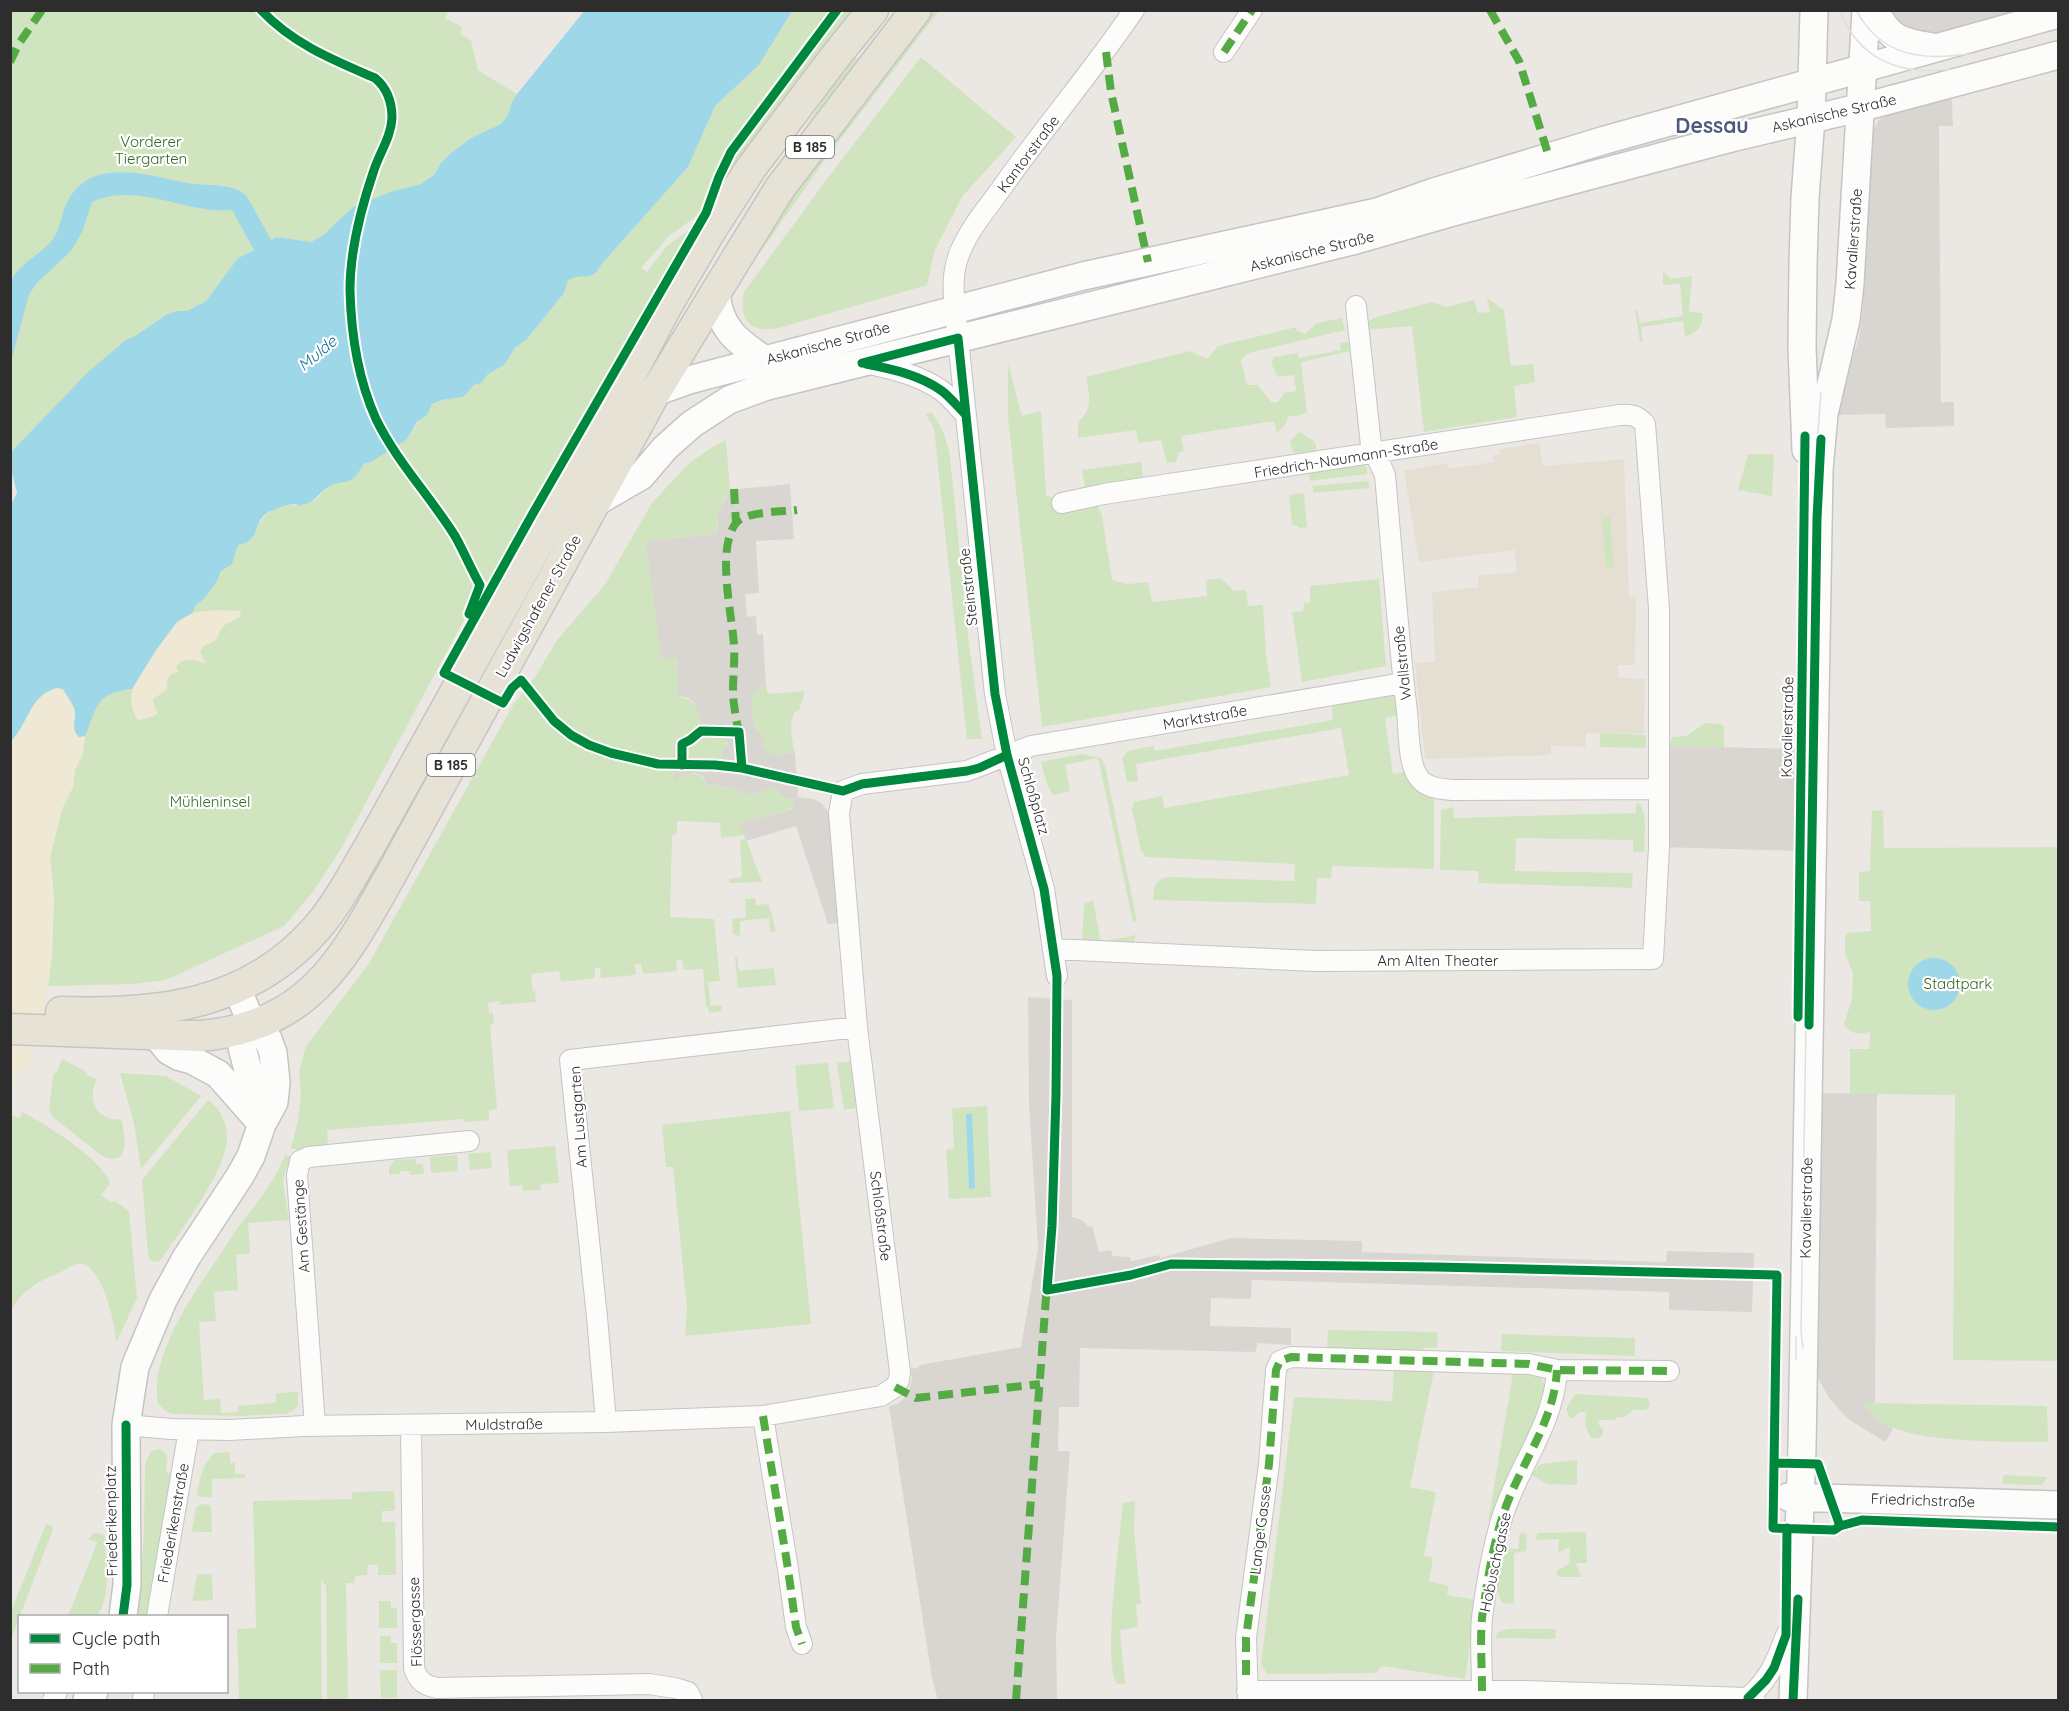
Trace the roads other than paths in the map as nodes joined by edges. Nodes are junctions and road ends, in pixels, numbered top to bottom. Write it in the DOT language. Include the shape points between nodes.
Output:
graph roads {
  1 [pos="873,10"];
  2 [pos="916,10"];
  3 [pos="1134,10"];
  4 [pos="1252,10"];
  5 [pos="1814,10"];
  6 [pos="1866,10"];
  7 [pos="1875,10"];
  8 [pos="2058,14"];
  9 [pos="1937,47"];
  10 [pos="1224,52"];
  11 [pos="2058,55"];
  12 [pos="1864,67"];
  13 [pos="1813,82"];
  14 [pos="1862,107"];
  15 [pos="1811,118"];
  16 [pos="1752,132"];
  17 [pos="1807,172"];
  18 [pos="716,292"];
  19 [pos="1356,306"];
  20 [pos="665,309"];
  21 [pos="955,310"];
  22 [pos="958,338"];
  23 [pos="765,360"];
  24 [pos="862,363"];
  25 [pos="670,380"];
  26 [pos="729,400"];
  27 [pos="610,414"];
  28 [pos="965,414"];
  29 [pos="1375,454"];
  30 [pos="596,502"];
  31 [pos="1062,502"];
  32 [pos="1403,683"];
  33 [pos="1007,755"];
  34 [pos="1659,789"];
  35 [pos="1053,949"];
  36 [pos="1057,976"];
  37 [pos="237,988"];
  38 [pos="10,1009"];
  39 [pos="64,1022"];
  40 [pos="253,1026"];
  41 [pos="857,1027"];
  42 [pos="10,1029"];
  43 [pos="156,1035"];
  44 [pos="262,1124"];
  45 [pos="469,1141"];
  46 [pos="1557,1370"];
  47 [pos="1668,1371"];
  48 [pos="881,1396"];
  49 [pos="763,1416"];
  50 [pos="606,1422"];
  51 [pos="126,1425"];
  52 [pos="411,1425"];
  53 [pos="315,1426"];
  54 [pos="189,1430"];
  55 [pos="1794,1497"];
  56 [pos="2058,1505"];
  57 [pos="123,1615"];
  58 [pos="157,1615"];
  59 [pos="1786,1635"];
  60 [pos="802,1644"];
  61 [pos="1482,1691"];
  62 [pos="1247,1696"];
  63 [pos="1618,1697"];
  64 [pos="1751,1699"];
  65 [pos="692,1701"];
  66 [pos="1783,1701"];
  67 [pos="1793,1701"];
  1 -- 20 [label="main road, Ludwigshafener Straße / B 185" via="752,168"];
  2 -- 18 [label="main road, Ludwigshafener Straße / B 185" via="780,188"];
  3 -- 21 [label="street, Kantorstraße" via="968,236 954,273"];
  4 -- 10 [label="street"];
  5 -- 13 [label="main road, Kavalierstraße"];
  6 -- 12 [label="main road, Kavalierstraße"];
  7 -- 9 [label="main road" via="1895,38"];
  8 -- 9 [label="main road, Askanische Straße"];
  9 -- 12 [label="main road, Askanische Straße"];
  11 -- 14 [label="main road, Askanische Straße"];
  12 -- 13 [label="main road, Askanische Straße"];
  12 -- 14 [label="main road, Kavalierstraße"];
  13 -- 15 [label="main road, Kavalierstraße"];
  13 -- 21 [label="main road, Askanische Straße" via="1605,140 1377,212 1083,276"];
  14 -- 15 [label="main road, Askanische Straße"];
  14 -- 55 [label="main road, Kavalierstraße" via="1846,320 1824,414 1819,470"];
  15 -- 16 [label="main road, Askanische Straße"];
  15 -- 17 [label="main road, Kavalierstraße"];
  16 -- 17 [label="main road" via="1771,134 1785,141"];
  16 -- 22 [label="main road, Askanische Straße" via="1352,242"];
  17 -- 55 [label="main road, Kavalierstraße" via="1802,347 1806,461"];
  18 -- 23 [label="main road" via="719,313 730,332"];
  18 -- 25 [label="main road, Ludwigshafener Straße / B 185"];
  19 -- 29 [label="street, Wallstraße"];
  20 -- 25 [label="main road"];
  20 -- 27 [label="main road, Ludwigshafener Straße / B 185"];
  21 -- 22 [label="street, Steinstraße"];
  21 -- 23 [label="main road, Askanische Straße"];
  22 -- 24 [label="main road, Askanische Straße"];
  22 -- 28 [label="street, Steinstraße"];
  23 -- 25 [label="main road, Askanische Straße"];
  24 -- 26 [label="main road, Askanische Straße" via="764,387"];
  24 -- 28 [label="street" via="930,384"];
  25 -- 26 [label="main road"];
  25 -- 27 [label="main road, Askanische Straße"];
  25 -- 30 [label="main road, Ludwigshafener Straße / B 185"];
  26 -- 30 [label="main road, Askanische Straße" via="692,424 640,476"];
  27 -- 37 [label="main road, Ludwigshafener Straße / B 185" via="332,908 276,967"];
  28 -- 33 [label="street, Steinstraße" via="991,664"];
  29 -- 31 [label="street, Friedrich-Naumann-Straße"];
  29 -- 32 [label="street, Wallstraße" via="1385,475"];
  29 -- 34 [label="street, Friedrich-Naumann-Straße" via="1632,414 1640,417 1645,424 1659,608"];
  30 -- 40 [label="main road, Ludwigshafener Straße / B 185" via="352,942 307,996 279,1015"];
  32 -- 33 [label="street, Marktstraße" via="1031,746"];
  32 -- 34 [label="street, Wallstraße" via="1414,768 1422,782 1433,787"];
  33 -- 35 [label="street, Schloßplatz" via="1044,890"];
  33 -- 41 [label="street, Schloßplatz" via="966,771 862,784 843,791 839,813"];
  34 -- 35 [label="street, Am Alten Theater" via="1653,959 1316,961"];
  35 -- 36 [label="street, Schloßplatz"];
  37 -- 39 [label="main road, Ludwigshafener Straße / B 185" via="177,1006 105,1012"];
  37 -- 40 [label="main road, Friederikenplatz"];
  38 -- 39 [label="main road, B 185"];
  39 -- 42 [label="main road, B 185"];
  39 -- 43 [label="main road, Ludwigshafener Straße / B 185"];
  40 -- 43 [label="main road, Ludwigshafener Straße / B 185" via="201,1036"];
  40 -- 44 [label="main road, Friederikenplatz" via="268,1039 275,1064 274,1102"];
  41 -- 48 [label="street, Schloßstraße" via="900,1372 895,1387"];
  41 -- 50 [label="street, Am Lustgarten" via="570,1060"];
  43 -- 44 [label="main road" via="169,1051 218,1074"];
  44 -- 51 [label="main road, Friederikenplatz" via="240,1176 186,1258 150,1326 135,1367"];
  45 -- 53 [label="street, Am Gestänge" via="300,1161 297,1175"];
  46 -- 47 [label="street"];
  46 -- 61 [label="street, Hobuschgasse" via="1548,1415 1503,1514 1482,1619"];
  46 -- 62 [label="street, Lange Gasse" via="1529,1364 1439,1360 1291,1357 1280,1361 1246,1638"];
  48 -- 49 [label="street, Muldstraße"];
  49 -- 50 [label="street, Muldstraße"];
  49 -- 60 [label="street" via="796,1627"];
  50 -- 52 [label="street, Muldstraße"];
  51 -- 54 [label="street, Muldstraße"];
  51 -- 57 [label="main road, Friederikenplatz" via="127,1585"];
  52 -- 53 [label="street, Muldstraße"];
  52 -- 65 [label="street, Flössergasse" via="417,1678 438,1688 649,1684 688,1692"];
  53 -- 54 [label="street, Muldstraße"];
  54 -- 58 [label="street, Friederikenstraße"];
  55 -- 56 [label="main road, Friedrichstraße"];
  55 -- 59 [label="main road, Kavalierstraße" via="1787,1528"];
  55 -- 67 [label="main road, Kavalierstraße"];
  59 -- 64 [label="street, Kavalierstraße" via="1774,1668"];
  59 -- 66 [label="main road, Kavalierstraße"];
  61 -- 62 [label="street"];
  61 -- 63 [label="street"];
  63 -- 64 [label="street"];
}
